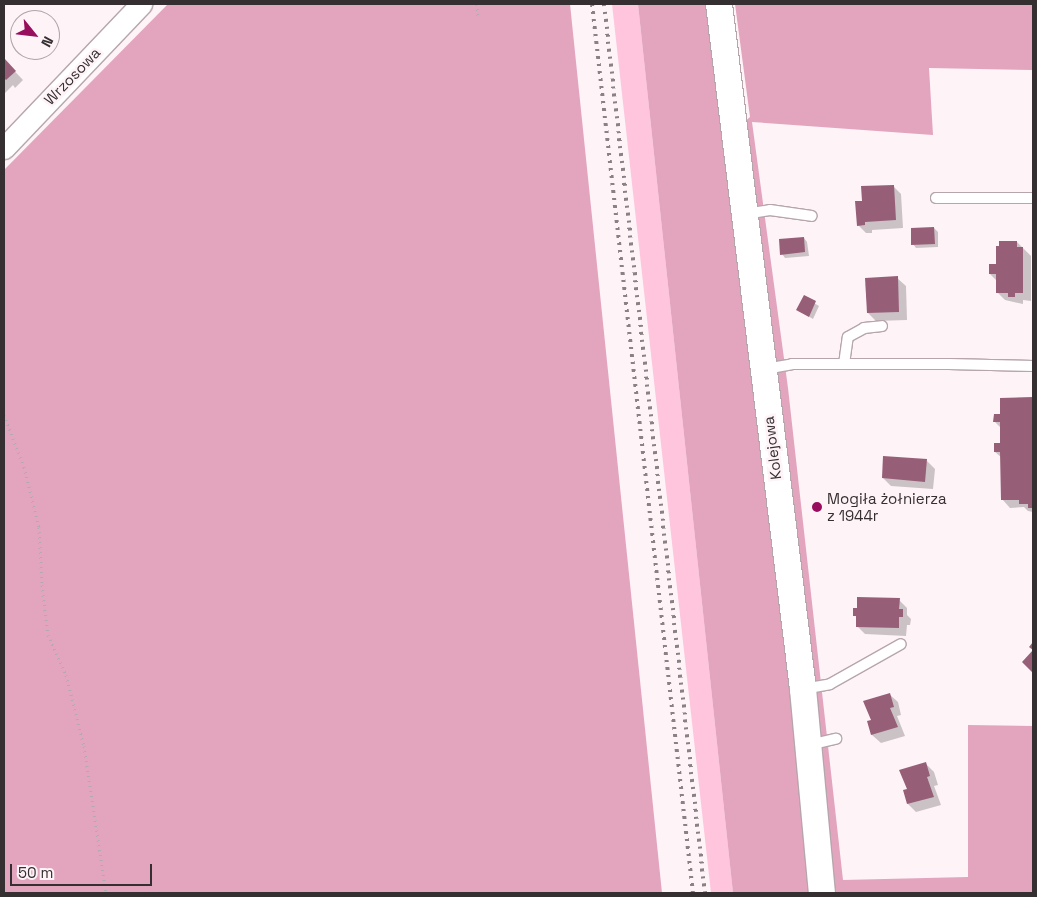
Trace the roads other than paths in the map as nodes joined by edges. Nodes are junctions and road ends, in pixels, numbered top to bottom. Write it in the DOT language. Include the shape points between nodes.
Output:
graph roads {
  1 [pos="141,4"];
  2 [pos="719,4"];
  3 [pos="4,148"];
  4 [pos="936,198"];
  5 [pos="1033,198"];
  6 [pos="744,214"];
  7 [pos="812,216"];
  8 [pos="882,326"];
  9 [pos="844,364"];
  10 [pos="1033,366"];
  11 [pos="762,369"];
  12 [pos="900,644"];
  13 [pos="803,689"];
  14 [pos="836,739"];
  15 [pos="808,745"];
  16 [pos="822,893"];
  1 -- 3 [label="street, Wrzosowa"];
  2 -- 6 [label="street, Kolejowa"];
  4 -- 5 [label="lane"];
  6 -- 7 [label="lane" via="770,210"];
  6 -- 11 [label="street, Kolejowa"];
  8 -- 9 [label="lane" via="864,328 848,337"];
  9 -- 10 [label="lane"];
  9 -- 11 [label="lane" via="792,364"];
  11 -- 13 [label="street, Kolejowa"];
  12 -- 13 [label="lane" via="830,684"];
  13 -- 15 [label="street, Kolejowa"];
  14 -- 15 [label="lane"];
  15 -- 16 [label="street, Kolejowa"];
}
